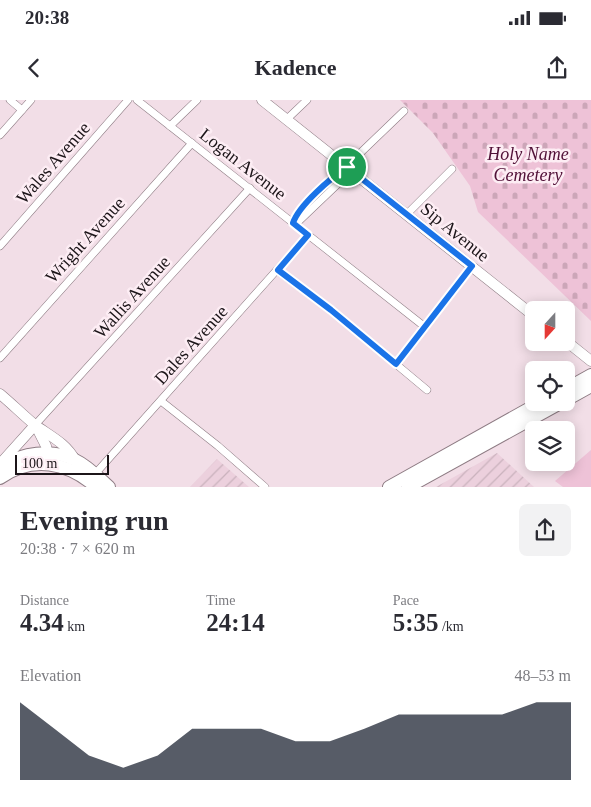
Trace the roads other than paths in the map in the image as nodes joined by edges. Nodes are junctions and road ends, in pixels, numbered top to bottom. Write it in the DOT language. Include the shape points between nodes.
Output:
graph roads {
  1 [pos="10,100"];
  2 [pos="31,100"];
  3 [pos="128,100"];
  4 [pos="137,100"];
  5 [pos="197,100"];
  6 [pos="262,100"];
  7 [pos="307,100"];
  8 [pos="22,110"];
  9 [pos="404,111"];
  10 [pos="287,119"];
  11 [pos="170,126"];
  12 [pos="0,135"];
  13 [pos="192,142"];
  14 [pos="347,167"];
  15 [pos="452,169"];
  16 [pos="250,188"];
  17 [pos="407,214"];
  18 [pos="293,223"];
  19 [pos="308,235"];
  20 [pos="0,246"];
  21 [pos="472,266"];
  22 [pos="278,270"];
  23 [pos="525,309"];
  24 [pos="425,327"];
  25 [pos="575,349"];
  26 [pos="0,358"];
  27 [pos="591,361"];
  28 [pos="396,364"];
  29 [pos="591,375"];
  30 [pos="575,383"];
  31 [pos="591,386"];
  32 [pos="427,390"];
  33 [pos="0,394"];
  34 [pos="575,395"];
  35 [pos="161,401"];
  36 [pos="525,411"];
  37 [pos="546,411"];
  38 [pos="36,425"];
  39 [pos="52,436"];
  40 [pos="51,458"];
  41 [pos="75,460"];
  42 [pos="0,465"];
  43 [pos="0,478"];
  44 [pos="95,480"];
  45 [pos="109,487"];
  46 [pos="265,487"];
  47 [pos="389,487"];
  48 [pos="408,487"];
  1 -- 8 [label="street"];
  2 -- 8 [label="street"];
  3 -- 20 [label="street, Wales Avenue"];
  4 -- 11 [label="street, Logan Avenue"];
  5 -- 11 [label="street"];
  6 -- 10 [label="street, Sip Avenue"];
  7 -- 10 [label="street"];
  8 -- 12 [label="street"];
  9 -- 14 [label="street"];
  10 -- 14 [label="street, Sip Avenue"];
  11 -- 13 [label="street, Logan Avenue"];
  13 -- 16 [label="street, Logan Avenue"];
  13 -- 26 [label="street, Wright Avenue"];
  14 -- 17 [label="street, Sip Avenue"];
  14 -- 18 [label="street" via="343,179"];
  15 -- 17 [label="street"];
  16 -- 18 [label="street, Logan Avenue"];
  16 -- 38 [label="street, Wallis Avenue"];
  17 -- 21 [label="street, Sip Avenue"];
  18 -- 19 [label="street, Logan Avenue"];
  19 -- 22 [label="street, Dales Avenue"];
  19 -- 24 [label="street, Logan Avenue"];
  21 -- 23 [label="street, Sip Avenue"];
  21 -- 24 [label="street"];
  22 -- 28 [label="street"];
  22 -- 35 [label="street, Dales Avenue"];
  24 -- 28 [label="street"];
  25 -- 27 [label="street"];
  28 -- 32 [label="street"];
  29 -- 30 [label="highway"];
  31 -- 34 [label="highway"];
  33 -- 38 [label="street"];
  35 -- 44 [label="street, Dales Avenue"];
  35 -- 46 [label="street"];
  36 -- 47 [label="highway"];
  37 -- 48 [label="highway"];
  38 -- 39 [label="street"];
  38 -- 40 [label="street"];
  38 -- 42 [label="street"];
  39 -- 40 [label="street" via="55,443"];
  39 -- 41 [label="street" via="71,451"];
  40 -- 41 [label="highway"];
  40 -- 42 [label="highway" via="25,455"];
  40 -- 43 [label="highway"];
  40 -- 44 [label="highway"];
  41 -- 44 [label="highway"];
  44 -- 45 [label="highway"];
}
